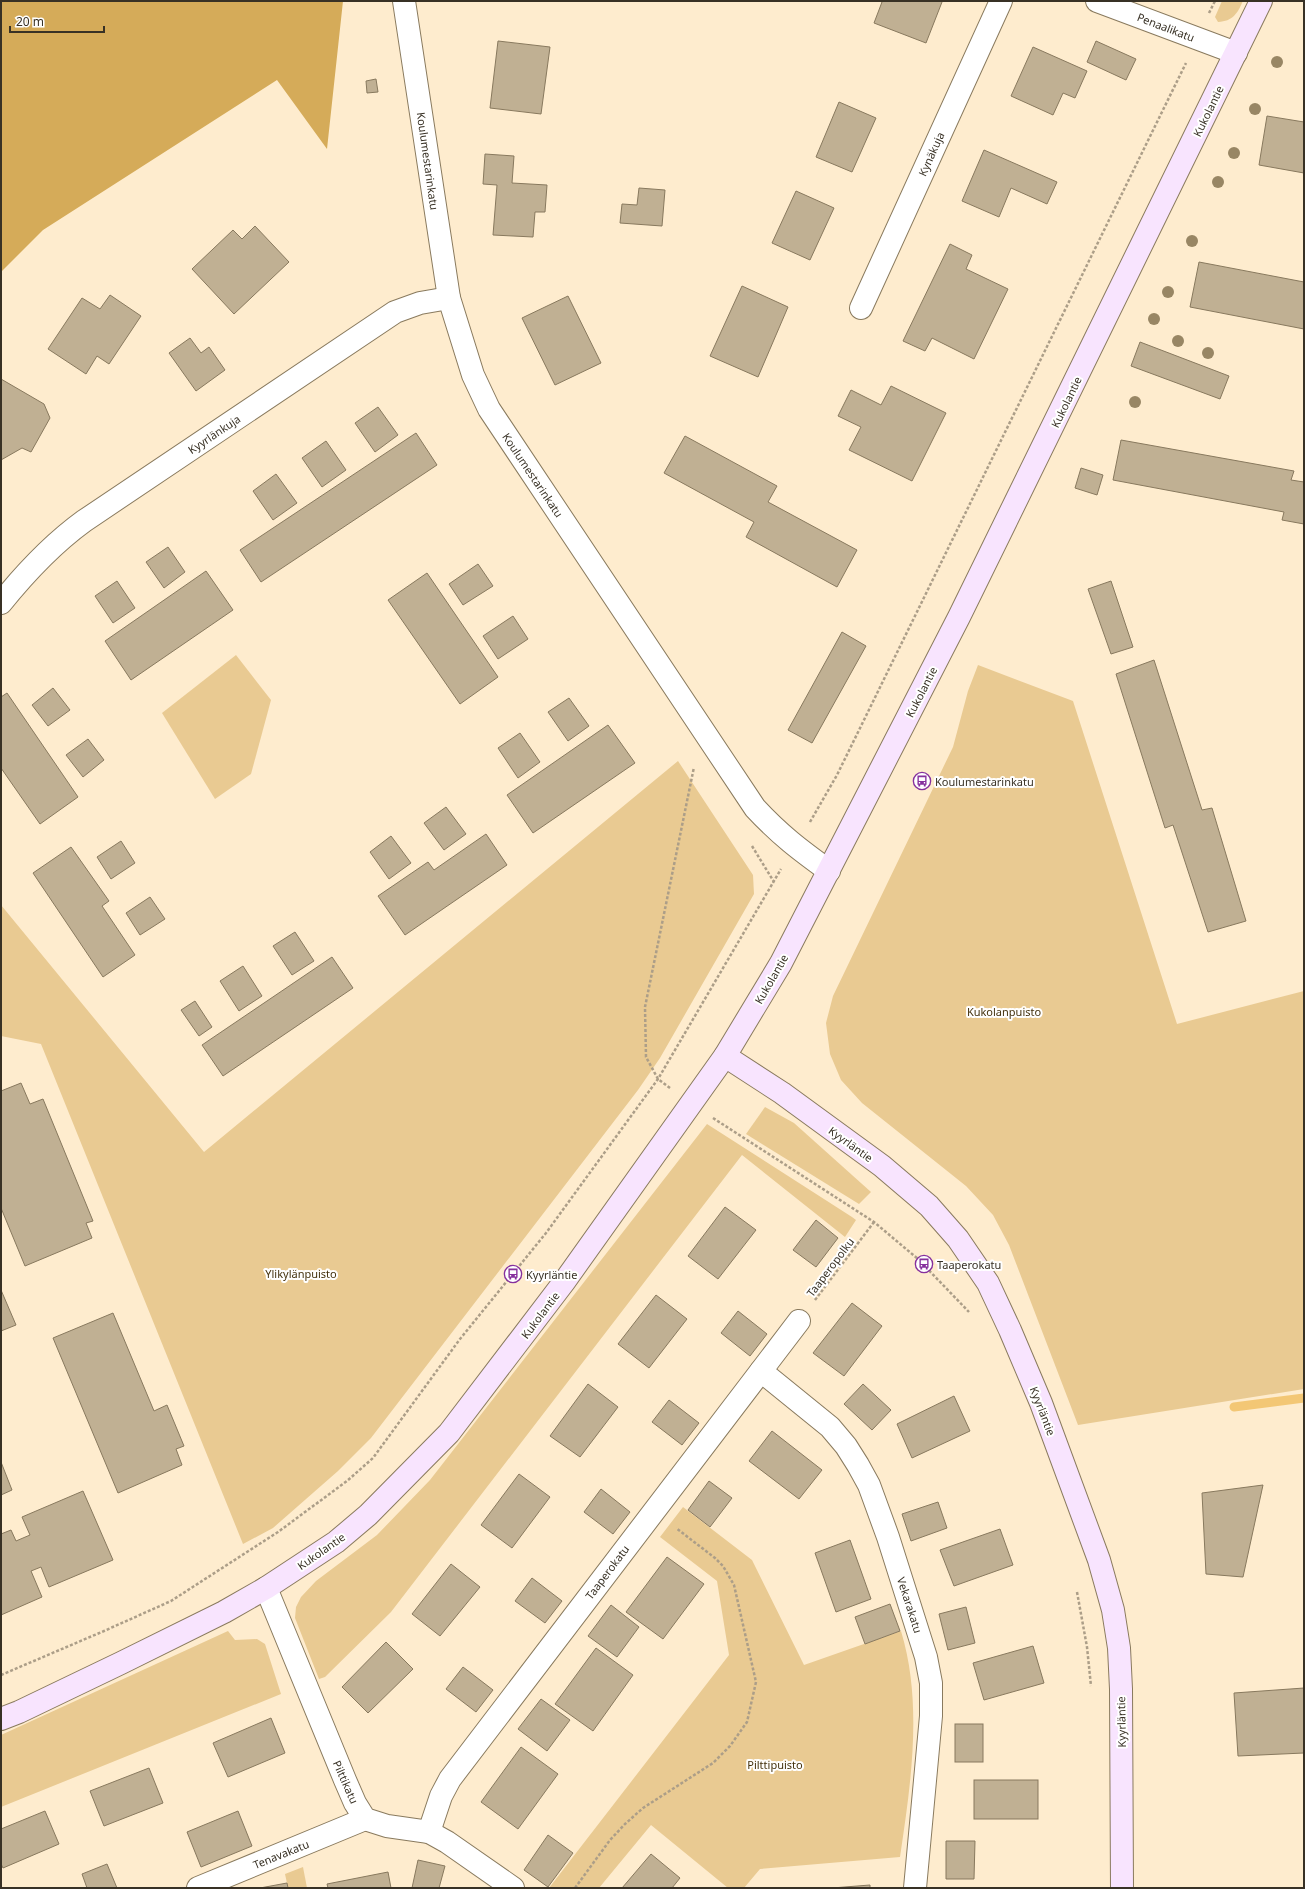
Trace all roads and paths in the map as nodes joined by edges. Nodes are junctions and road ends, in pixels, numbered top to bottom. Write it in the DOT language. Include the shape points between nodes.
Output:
graph roads {
  1 [pos="404,1"];
  2 [pos="1001,1"];
  3 [pos="1096,1"];
  4 [pos="1215,1"];
  5 [pos="1261,1"];
  6 [pos="1197,39"];
  7 [pos="1236,53"];
  8 [pos="448,298"];
  9 [pos="861,308"];
  10 [pos="1,603"];
  11 [pos="695,763"];
  12 [pos="794,846"];
  13 [pos="829,871"];
  14 [pos="725,1056"];
  15 [pos="658,1079"];
  16 [pos="691,1104"];
  17 [pos="874,1222"];
  18 [pos="972,1315"];
  19 [pos="799,1321"];
  20 [pos="762,1371"];
  21 [pos="654,1511"];
  22 [pos="266,1588"];
  23 [pos="1076,1589"];
  24 [pos="1,1674"];
  25 [pos="1092,1693"];
  26 [pos="1,1719"];
  27 [pos="364,1819"];
  28 [pos="429,1832"];
  29 [pos="198,1888"];
  30 [pos="513,1888"];
  31 [pos="575,1888"];
  32 [pos="915,1888"];
  33 [pos="1122,1888"];
  1 -- 8 [label="street, Koulumestarinkatu"];
  2 -- 9 [label="street, Kynäkuja"];
  3 -- 6 [label="street, Penaalikatu"];
  4 -- 6 [label="path"];
  5 -- 7 [label="street, Kukolantie"];
  6 -- 7 [label="street, Penaalikatu"];
  6 -- 12 [label="path" via="837,776"];
  7 -- 13 [label="street, Kukolantie" via="966,603"];
  8 -- 10 [label="street, Kyyrlänkuja" via="420,303 395,312 90,516 57,540"];
  8 -- 12 [label="street, Koulumestarinkatu" via="473,375 489,409 756,808 776,832"];
  11 -- 15 [label="path" via="645,1007 646,1057"];
  12 -- 13 [label="street, Koulumestarinkatu"];
  12 -- 15 [label="path"];
  13 -- 14 [label="street, Kukolantie" via="781,963"];
  14 -- 16 [label="street, Kukolantie"];
  14 -- 33 [label="street, Kyyrläntie" via="782,1093 882,1166 929,1206 958,1239 988,1283 1046,1418 1098,1560 1113,1610 1119,1648 1121,1689"];
  15 -- 16 [label="path"];
  15 -- 24 [label="path" via="546,1233 460,1339 373,1458 347,1481 278,1532 171,1601"];
  16 -- 17 [label="path"];
  16 -- 22 [label="street, Kukolantie" via="564,1282 449,1432 368,1515 336,1542"];
  17 -- 18 [label="path" via="918,1259"];
  17 -- 19 [label="path, Taaperopolku"];
  19 -- 20 [label="street, Taaperokatu"];
  20 -- 21 [label="street, Taaperokatu"];
  20 -- 32 [label="street, Vekarakatu" via="830,1427 858,1465 869,1485 888,1537 926,1657 931,1683 931,1716"];
  21 -- 28 [label="street, Taaperokatu" via="450,1778"];
  21 -- 31 [label="path" via="715,1558 729,1575 734,1585 754,1670 756,1682 753,1700 747,1722 714,1763 643,1808 625,1824"];
  22 -- 26 [label="street, Kukolantie" via="122,1663"];
  22 -- 27 [label="street, Pilttikatu" via="347,1786"];
  23 -- 25 [label="path" via="1087,1646"];
  27 -- 28 [label="street" via="387,1826"];
  27 -- 29 [label="street, Tenavakatu"];
  28 -- 30 [label="street"];
}
